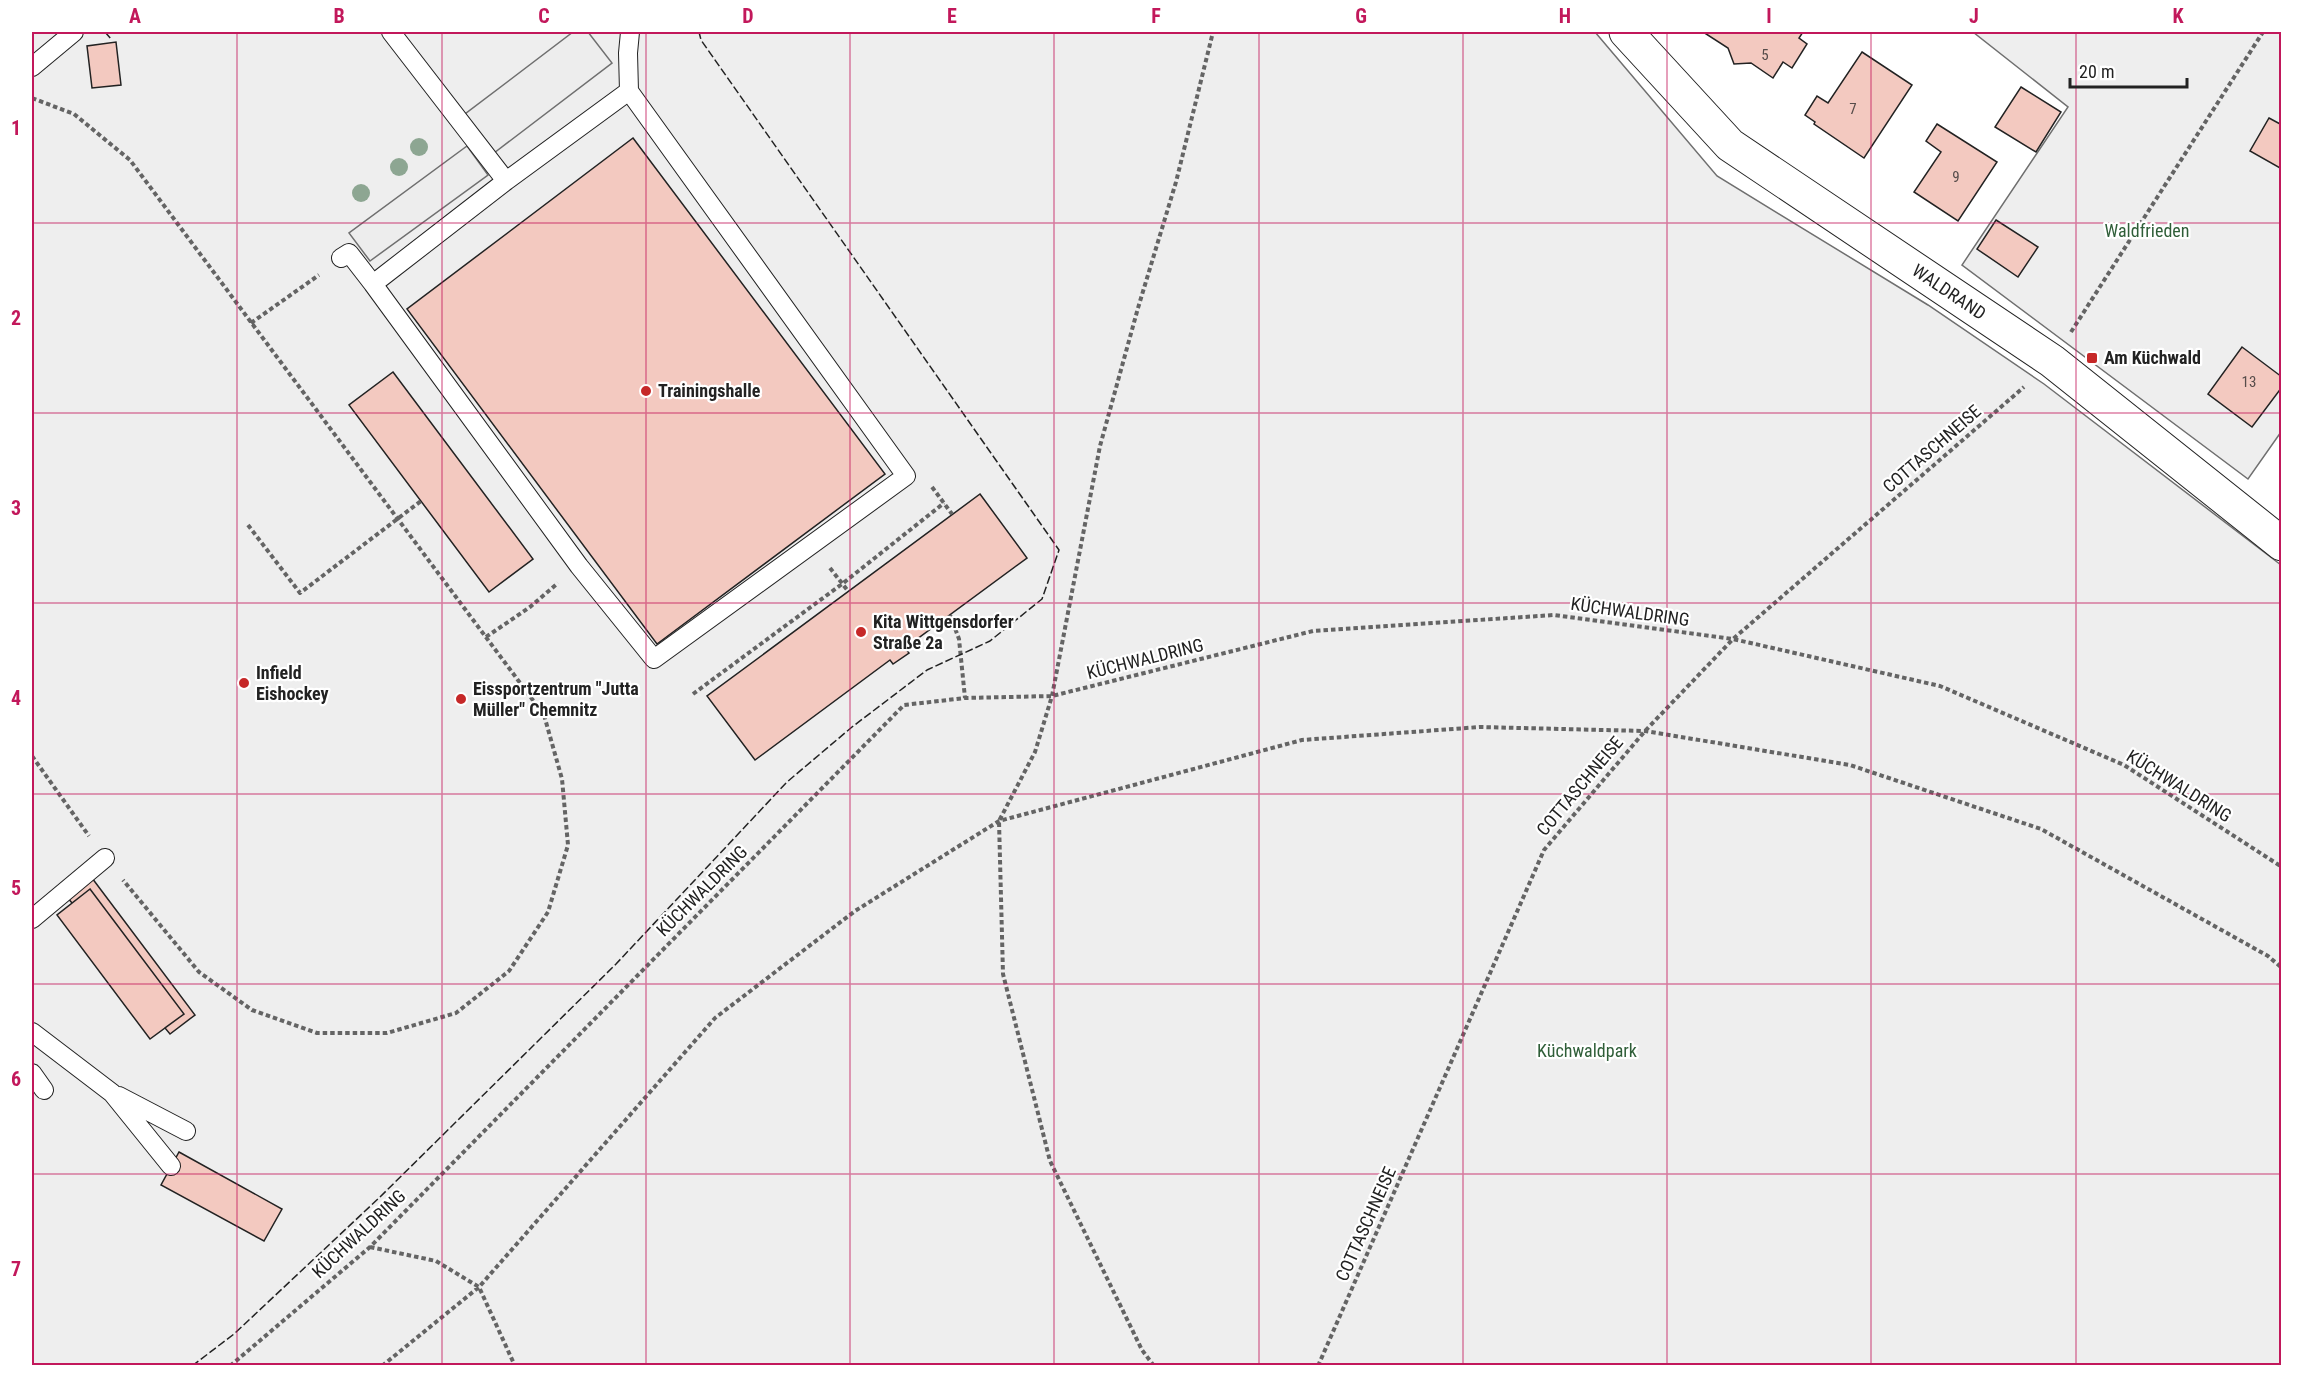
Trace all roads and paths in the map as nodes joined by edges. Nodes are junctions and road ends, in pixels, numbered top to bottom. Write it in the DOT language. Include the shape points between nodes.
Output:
graph roads {
  1 [pos="72,32"];
  2 [pos="391,32"];
  3 [pos="630,32"];
  4 [pos="1212,32"];
  5 [pos="1626,32"];
  6 [pos="2263,32"];
  7 [pos="32,67"];
  8 [pos="629,91"];
  9 [pos="32,98"];
  10 [pos="506,181"];
  11 [pos="341,258"];
  12 [pos="373,284"];
  13 [pos="299,290"];
  14 [pos="251,323"];
  15 [pos="2052,361"];
  16 [pos="421,501"];
  17 [pos="944,503"];
  18 [pos="398,519"];
  19 [pos="248,525"];
  20 [pos="2282,544"];
  21 [pos="530,607"];
  22 [pos="950,615"];
  23 [pos="486,637"];
  24 [pos="1733,639"];
  25 [pos="693,694"];
  26 [pos="1052,696"];
  27 [pos="965,698"];
  28 [pos="1645,731"];
  29 [pos="32,756"];
  30 [pos="999,821"];
  31 [pos="105,858"];
  32 [pos="2282,867"];
  33 [pos="32,919"];
  34 [pos="2282,968"];
  35 [pos="32,1032"];
  36 [pos="32,1073"];
  37 [pos="44,1090"];
  38 [pos="112,1093"];
  39 [pos="186,1131"];
  40 [pos="171,1166"];
  41 [pos="370,1247"];
  42 [pos="479,1287"];
  43 [pos="230,1365"];
  44 [pos="382,1365"];
  45 [pos="515,1365"];
  46 [pos="1154,1365"];
  47 [pos="1318,1365"];
  1 -- 7 [label="lane"];
  2 -- 10 [label="lane"];
  3 -- 8 [label="lane"];
  4 -- 26 [label="path" via="1176,182 1100,446"];
  5 -- 15 [label="street, WALDRAND" via="1730,145"];
  6 -- 15 [label="path, COTTASCHNEISE"];
  8 -- 10 [label="lane"];
  8 -- 12 [label="lane" via="906,476 897,483 654,659 579,566"];
  9 -- 14 [label="path" via="74,114 130,160"];
  10 -- 12 [label="lane"];
  11 -- 12 [label="lane" via="349,253"];
  13 -- 14 [label="path"];
  14 -- 18 [label="path"];
  15 -- 20 [label="street, WALDRAND"];
  15 -- 24 [label="path, COTTASCHNEISE"];
  16 -- 18 [label="path"];
  17 -- 25 [label="path"];
  18 -- 19 [label="path" via="300,593"];
  18 -- 23 [label="path"];
  21 -- 23 [label="path"];
  22 -- 27 [label="path" via="959,639"];
  23 -- 31 [label="path" via="544,715 562,779 568,845 548,912 509,971 456,1013 387,1033 317,1033 252,1010 199,972"];
  24 -- 26 [label="path, KÜCHWALDRING" via="1554,615 1313,631"];
  24 -- 28 [label="path, COTTASCHNEISE"];
  24 -- 32 [label="path, KÜCHWALDRING" via="1940,686 2124,765"];
  26 -- 27 [label="path, KÜCHWALDRING"];
  26 -- 30 [label="path" via="1035,752"];
  27 -- 41 [label="path, KÜCHWALDRING" via="904,705"];
  28 -- 30 [label="path" via="1480,727 1302,740"];
  28 -- 34 [label="path" via="1850,765 2041,830 2268,956"];
  28 -- 47 [label="path, COTTASCHNEISE" via="1544,850"];
  29 -- 31 [label="path"];
  30 -- 42 [label="path" via="855,911 715,1018"];
  30 -- 46 [label="path" via="1003,974 1050,1161 1142,1350"];
  31 -- 33 [label="lane"];
  35 -- 38 [label="lane"];
  36 -- 37 [label="lane"];
  38 -- 39 [label="lane"];
  38 -- 40 [label="lane"];
  41 -- 42 [label="path" via="436,1261"];
  41 -- 43 [label="path, KÜCHWALDRING"];
  42 -- 44 [label="path"];
  42 -- 45 [label="path"];
}
